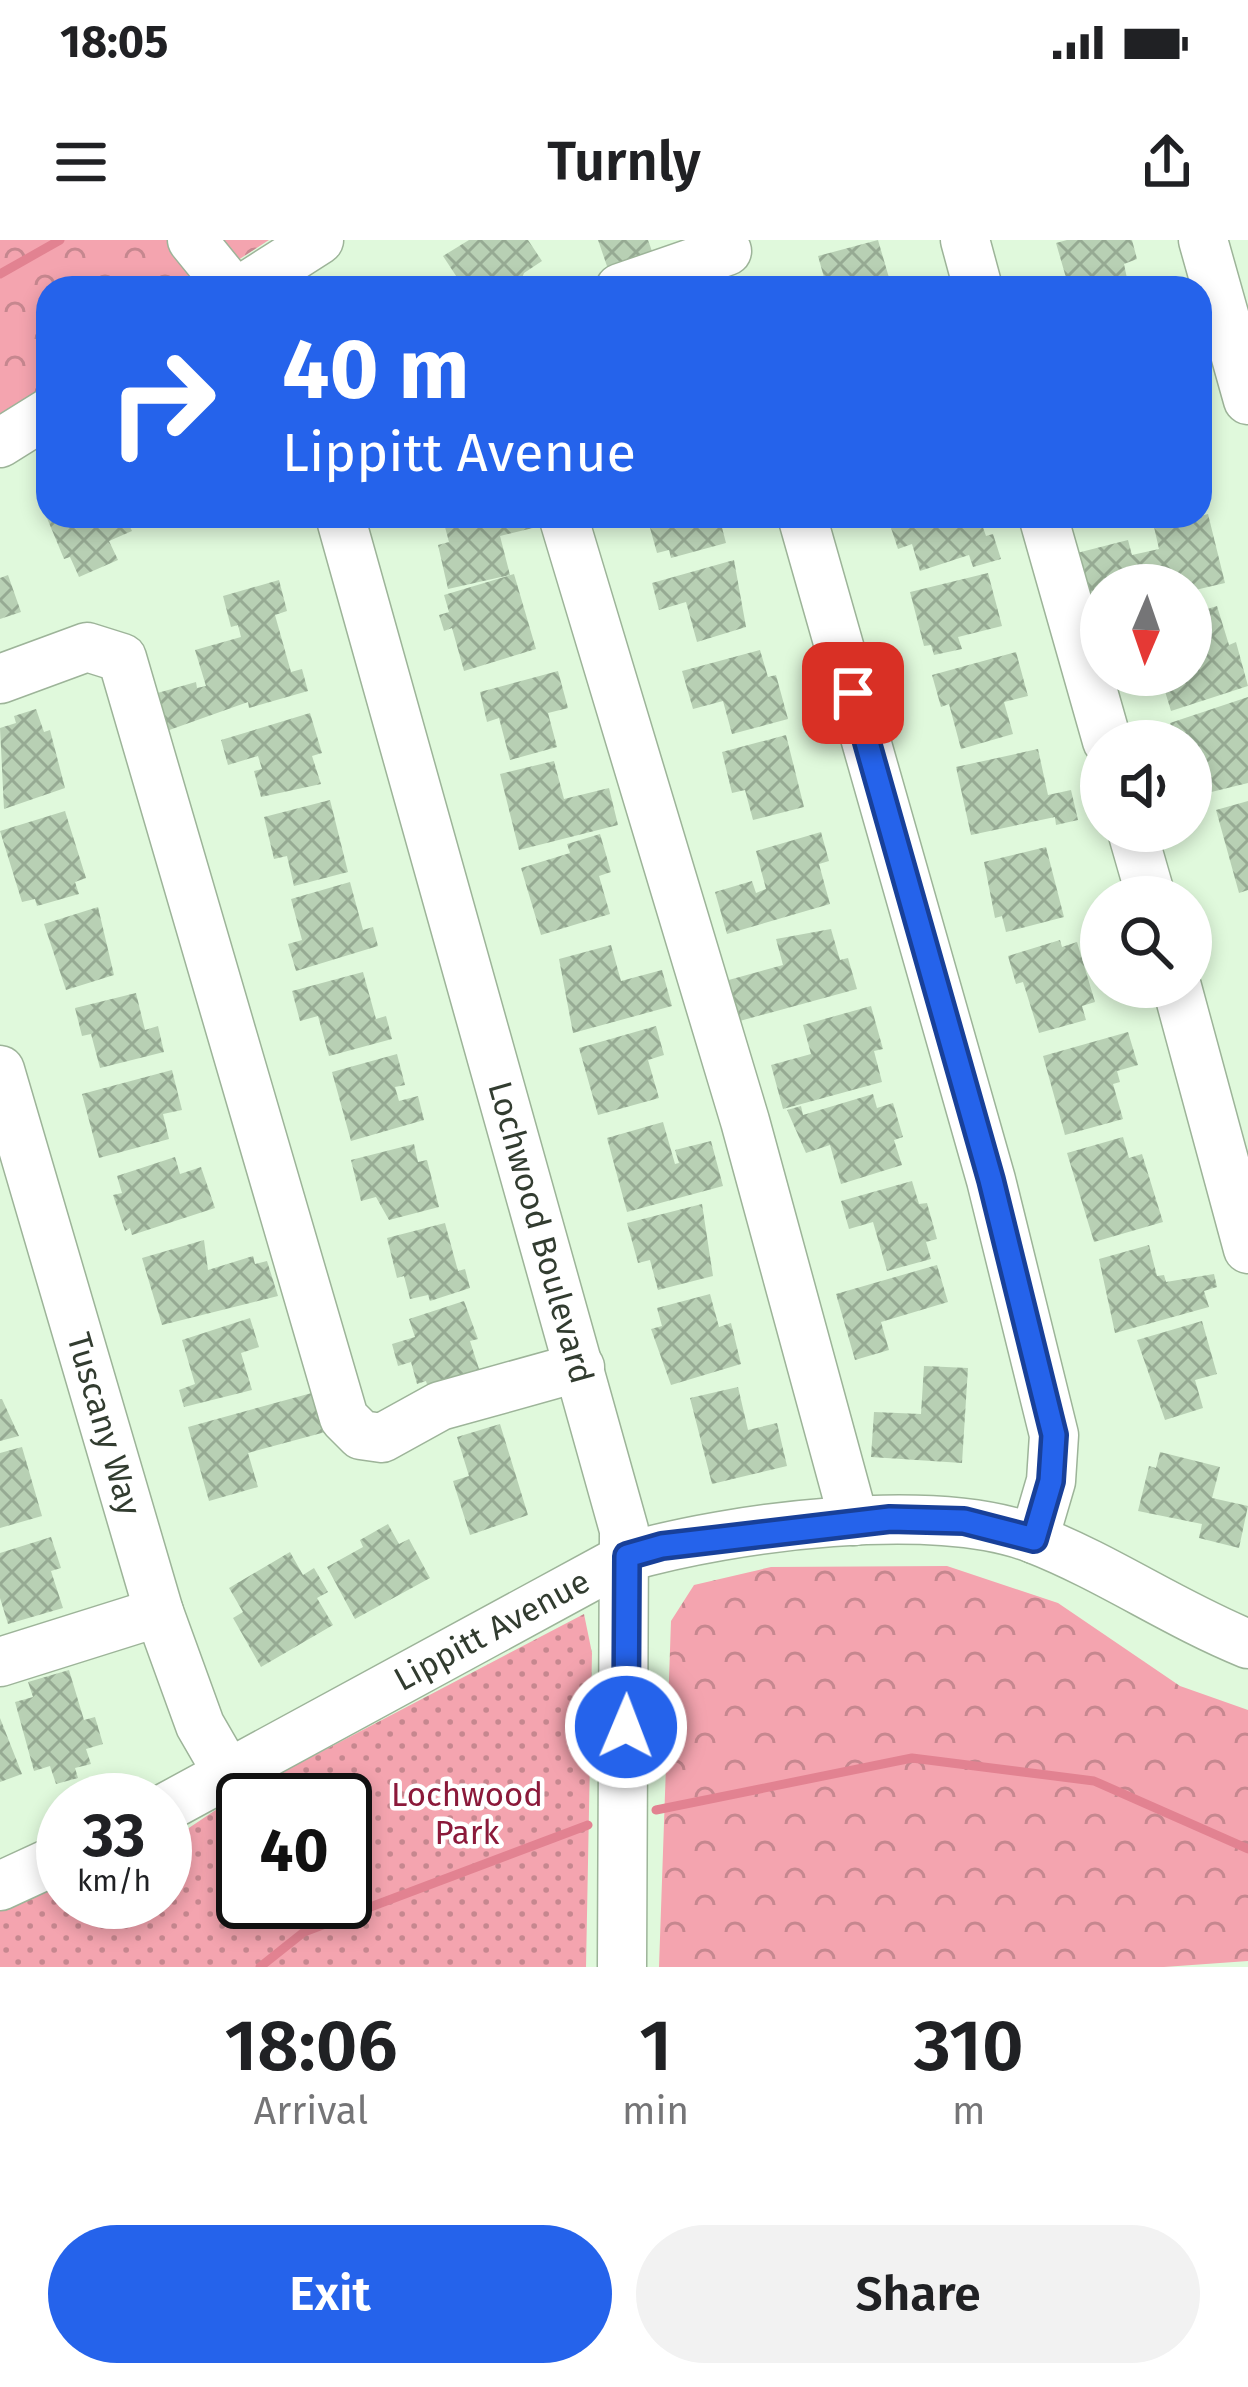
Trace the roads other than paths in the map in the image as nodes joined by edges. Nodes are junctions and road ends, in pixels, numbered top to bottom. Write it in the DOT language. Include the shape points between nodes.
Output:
graph roads {
  1 [pos="192,240"];
  2 [pos="319,240"];
  3 [pos="965,240"];
  4 [pos="1203,240"];
  5 [pos="729,260"];
  6 [pos="222,276"];
  7 [pos="263,276"];
  8 [pos="667,276"];
  9 [pos="975,276"];
  10 [pos="1248,400"];
  11 [pos="36,420"];
  12 [pos="0,443"];
  13 [pos="343,528"];
  14 [pos="567,528"];
  15 [pos="805,528"];
  16 [pos="1045,528"];
  17 [pos="0,679"];
  18 [pos="1101,720"];
  19 [pos="1183,1008"];
  20 [pos="0,1070"];
  21 [pos="1248,1249"];
  22 [pos="580,1367"];
  23 [pos="854,1521"];
  24 [pos="1034,1539"];
  25 [pos="627,1556"];
  26 [pos="159,1612"];
  27 [pos="1248,1644"];
  28 [pos="0,1662"];
  29 [pos="226,1770"];
  30 [pos="192,1791"];
  31 [pos="36,1869"];
  32 [pos="0,1886"];
  33 [pos="622,1967"];
  1 -- 6 [label="street"];
  2 -- 7 [label="street"];
  3 -- 9 [label="street"];
  4 -- 10 [label="street"];
  5 -- 8 [label="street"];
  11 -- 12 [label="street"];
  13 -- 22 [label="street, Lochwood Boulevard"];
  14 -- 23 [label="street" via="745,1120"];
  15 -- 24 [label="street" via="991,1180 1054,1435"];
  16 -- 18 [label="street"];
  17 -- 22 [label="street" via="87,647 122,658 344,1418 361,1435 382,1438 440,1406"];
  19 -- 21 [label="street"];
  20 -- 26 [label="street, Tuscany Way"];
  22 -- 25 [label="street, Lochwood Boulevard"];
  23 -- 24 [label="street, Lippitt Avenue" via="964,1521"];
  23 -- 25 [label="street, Lippitt Avenue"];
  24 -- 27 [label="street, Lippitt Avenue"];
  25 -- 29 [label="street, Lippitt Avenue"];
  25 -- 33 [label="street, Lochwood Boulevard"];
  26 -- 28 [label="street"];
  26 -- 29 [label="street, Tuscany Way" via="200,1725"];
  29 -- 30 [label="street, Lippitt Avenue"];
  31 -- 32 [label="street"];
}
